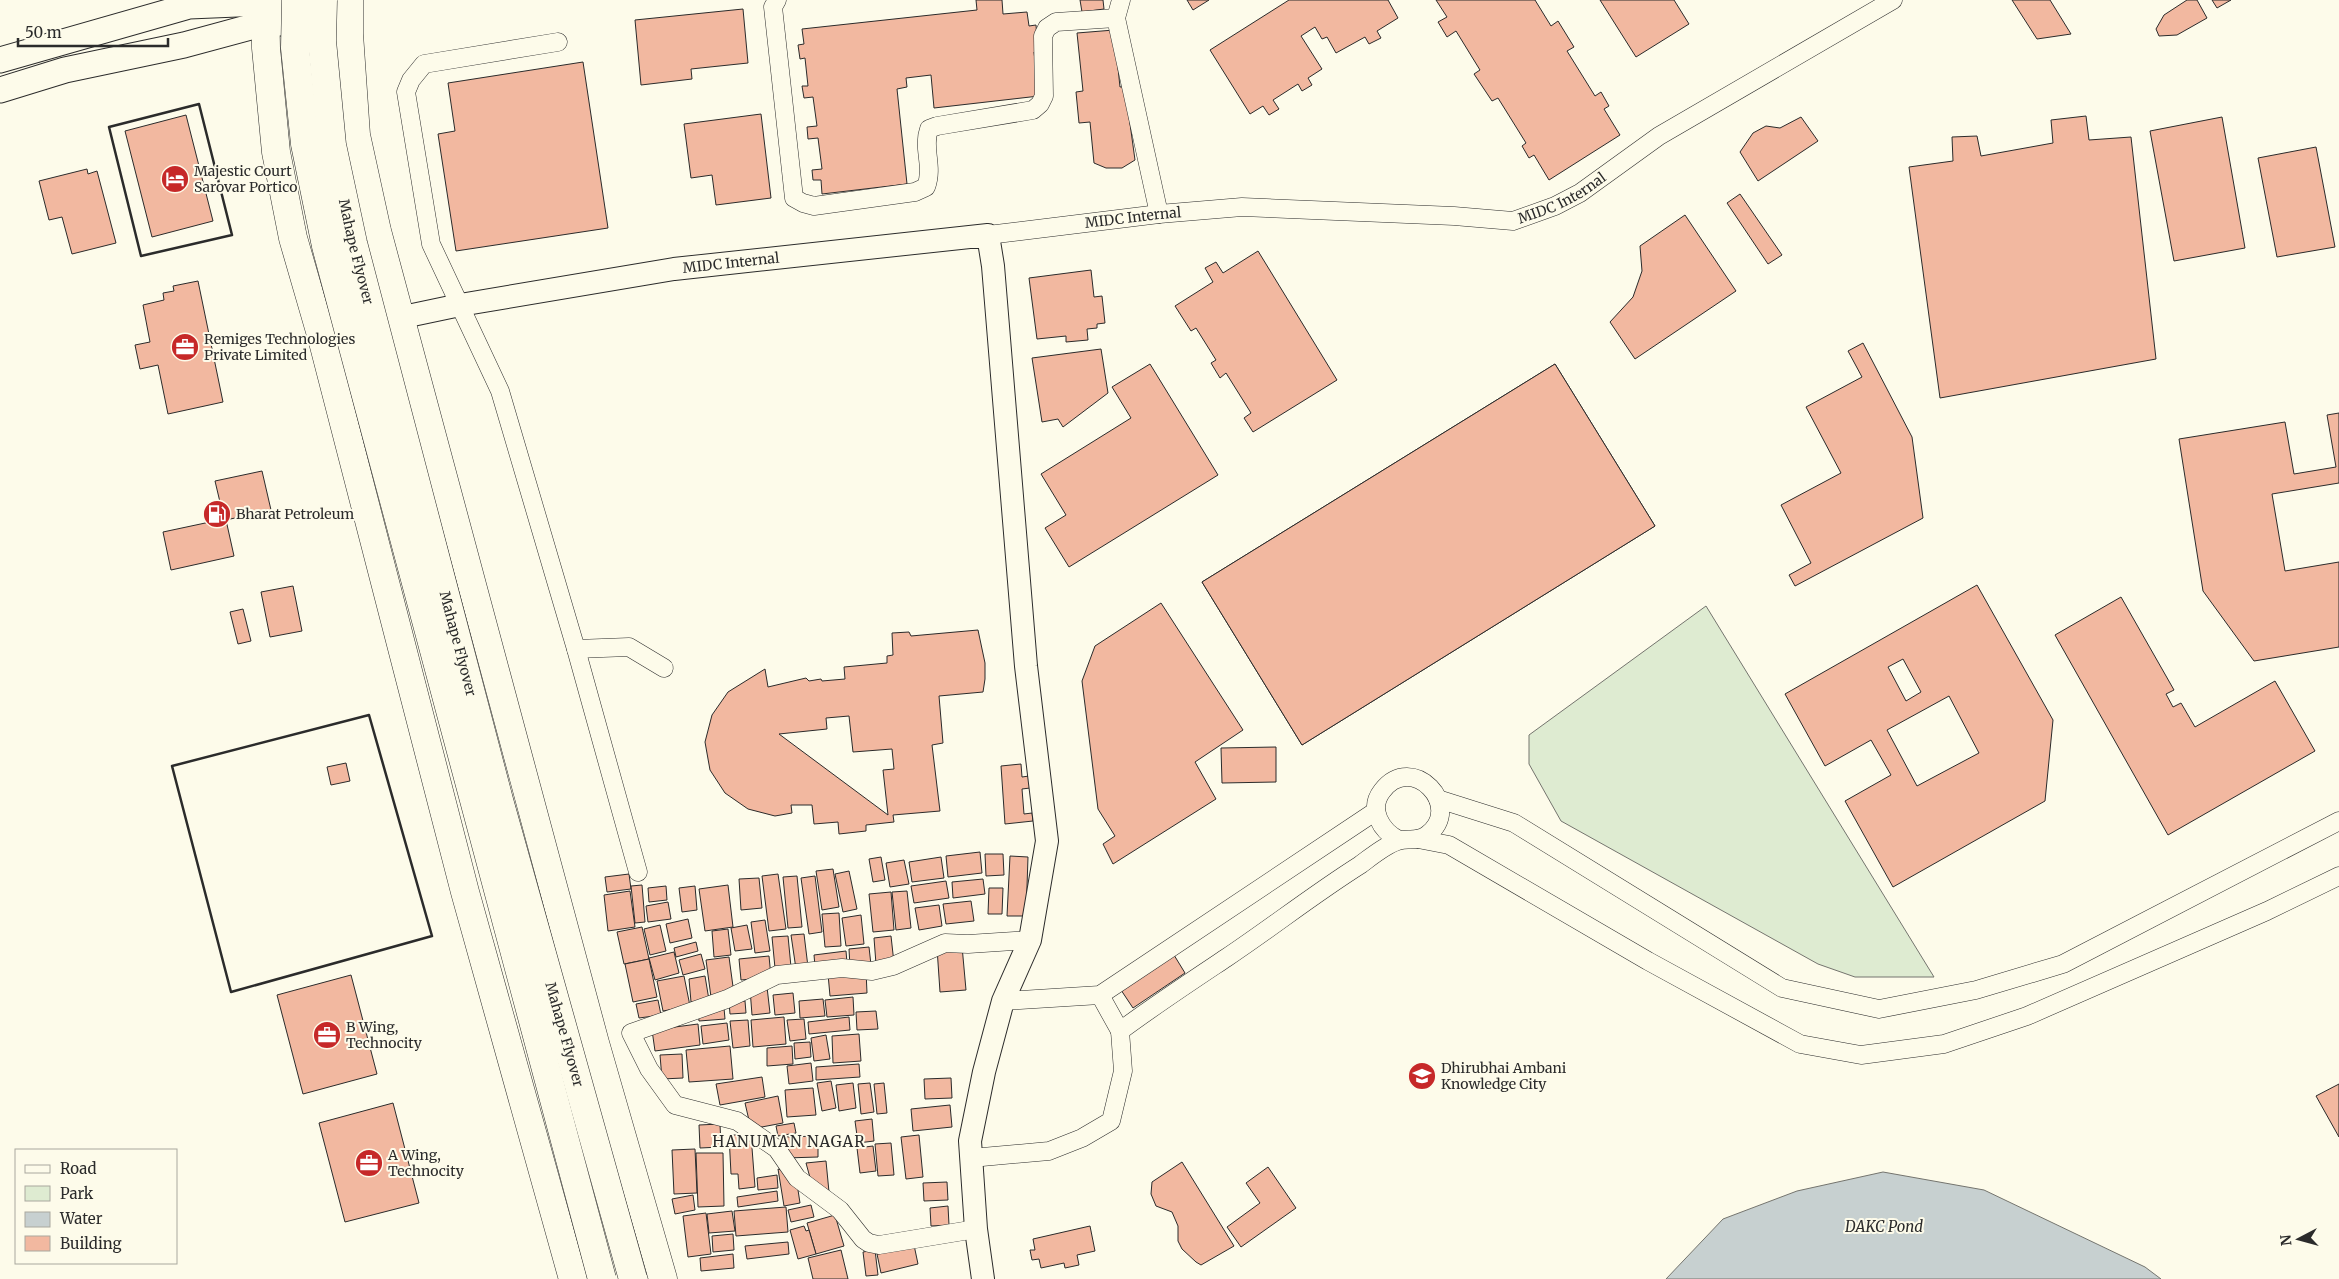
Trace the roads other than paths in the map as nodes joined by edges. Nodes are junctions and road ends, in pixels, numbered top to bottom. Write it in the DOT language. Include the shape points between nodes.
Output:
graph roads {
  1 [pos="296,0"];
  2 [pos="323,0"];
  3 [pos="777,0"];
  4 [pos="1121,0"];
  5 [pos="1893,0"];
  6 [pos="265,8"];
  7 [pos="349,8"];
  8 [pos="1116,18"];
  9 [pos="558,42"];
  10 [pos="0,60"];
  11 [pos="0,90"];
  12 [pos="1159,214"];
  13 [pos="988,235"];
  14 [pos="460,305"];
  15 [pos="401,317"];
  16 [pos="322,338"];
  17 [pos="576,649"];
  18 [pos="664,668"];
  19 [pos="1438,799"];
  20 [pos="1376,812"];
  21 [pos="2339,822"];
  22 [pos="1418,839"];
  23 [pos="1399,840"];
  24 [pos="638,872"];
  25 [pos="2339,876"];
  26 [pos="1030,940"];
  27 [pos="1100,995"];
  28 [pos="1003,1001"];
  29 [pos="1120,1031"];
  30 [pos="971,1158"];
  31 [pos="976,1229"];
  32 [pos="573,1279"];
  33 [pos="602,1279"];
  34 [pos="633,1279"];
  35 [pos="663,1279"];
  36 [pos="983,1279"];
  1 -- 33 [label="main road, Mahape Flyover, bridge" via="295,48 305,144 326,246"];
  2 -- 34 [label="main road, Mahape Flyover, bridge" via="322,41 332,145 353,243 543,962"];
  3 -- 8 [label="street" via="774,7 794,198 814,206 926,188 930,176 926,136 929,129 1033,110 1044,96 1043,36 1047,28 1056,22"];
  4 -- 8 [label="street"];
  5 -- 12 [label="street, MIDC Internal" via="1659,136 1580,193 1513,222 1454,216 1242,207"];
  6 -- 7 [label="main road"];
  6 -- 10 [label="main road" via="189,6"];
  6 -- 11 [label="main road" via="184,45 65,70"];
  6 -- 16 [label="main road" via="276,152 293,238"];
  7 -- 15 [label="main road" via="356,135 376,231"];
  8 -- 12 [label="street"];
  9 -- 14 [label="street" via="424,64 406,92 431,244"];
  12 -- 13 [label="street, MIDC Internal"];
  13 -- 14 [label="street, MIDC Internal" via="674,269"];
  13 -- 26 [label="street" via="1026,666 1047,841"];
  14 -- 15 [label="street, MIDC Internal"];
  14 -- 17 [label="street" via="500,391"];
  15 -- 16 [label="street, MIDC Internal"];
  15 -- 35 [label="main road" via="595,1043"];
  16 -- 32 [label="main road" via="465,892"];
  17 -- 18 [label="street" via="629,647"];
  17 -- 24 [label="street"];
  19 -- 20 [label="street" via="1427,784 1418,779 1398,779 1381,792"];
  19 -- 21 [label="street" via="1514,823 1782,988 1879,1010 1976,990 2063,964"];
  19 -- 22 [label="street" via="1438,819 1427,835"];
  20 -- 23 [label="street" via="1383,829"];
  20 -- 27 [label="street"];
  22 -- 23 [label="street"];
  22 -- 25 [label="street" via="1449,845 1800,1044 1861,1055 1944,1044 2027,1016"];
  23 -- 29 [label="street" via="1340,877"];
  26 -- 28 [label="street"];
  26 -- 31 [label="street" via="946,943 893,966 872,970 842,968 777,975 726,999 631,1033 649,1069 675,1105 737,1121 777,1149 797,1178 840,1210 869,1243 879,1245"];
  27 -- 28 [label="street"];
  27 -- 29 [label="street"];
  28 -- 30 [label="street" via="984,1072 970,1141"];
  29 -- 30 [label="street" via="1123,1071 1112,1122 1049,1151"];
  30 -- 31 [label="street"];
  31 -- 36 [label="street"];
}
